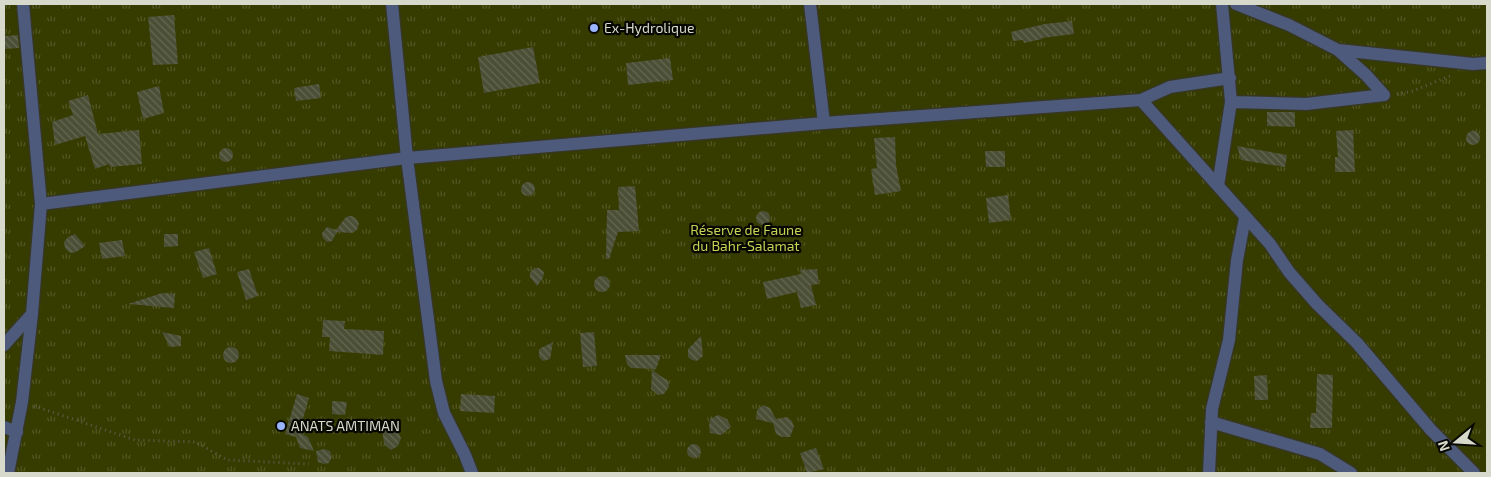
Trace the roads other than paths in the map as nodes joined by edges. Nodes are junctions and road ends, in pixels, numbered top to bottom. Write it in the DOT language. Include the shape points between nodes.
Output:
graph roads {
  1 [pos="23,4"];
  2 [pos="392,4"];
  3 [pos="810,4"];
  4 [pos="1222,4"];
  5 [pos="1236,4"];
  6 [pos="1338,50"];
  7 [pos="1487,63"];
  8 [pos="1230,78"];
  9 [pos="1141,100"];
  10 [pos="1231,102"];
  11 [pos="824,123"];
  12 [pos="407,158"];
  13 [pos="1218,186"];
  14 [pos="41,204"];
  15 [pos="1245,218"];
  16 [pos="32,314"];
  17 [pos="4,345"];
  18 [pos="1211,422"];
  19 [pos="4,427"];
  20 [pos="17,432"];
  21 [pos="8,473"];
  22 [pos="472,473"];
  23 [pos="1209,473"];
  24 [pos="1351,473"];
  25 [pos="1474,473"];
  1 -- 14 [label="street"];
  2 -- 12 [label="street"];
  3 -- 11 [label="street"];
  4 -- 8 [label="street"];
  5 -- 6 [label="street"];
  6 -- 7 [label="street"];
  6 -- 10 [label="street" via="1384,95 1306,104"];
  8 -- 9 [label="street" via="1170,87"];
  8 -- 10 [label="street"];
  9 -- 11 [label="street"];
  9 -- 13 [label="street"];
  10 -- 13 [label="street"];
  11 -- 12 [label="street"];
  12 -- 14 [label="street"];
  12 -- 22 [label="street" via="436,381 444,413"];
  13 -- 15 [label="street"];
  14 -- 16 [label="street"];
  15 -- 18 [label="street" via="1229,340"];
  15 -- 25 [label="street" via="1317,304 1357,343 1431,430"];
  16 -- 17 [label="street"];
  16 -- 20 [label="street"];
  18 -- 23 [label="street"];
  18 -- 24 [label="street" via="1320,454"];
  19 -- 20 [label="street"];
  20 -- 21 [label="street"];
}
